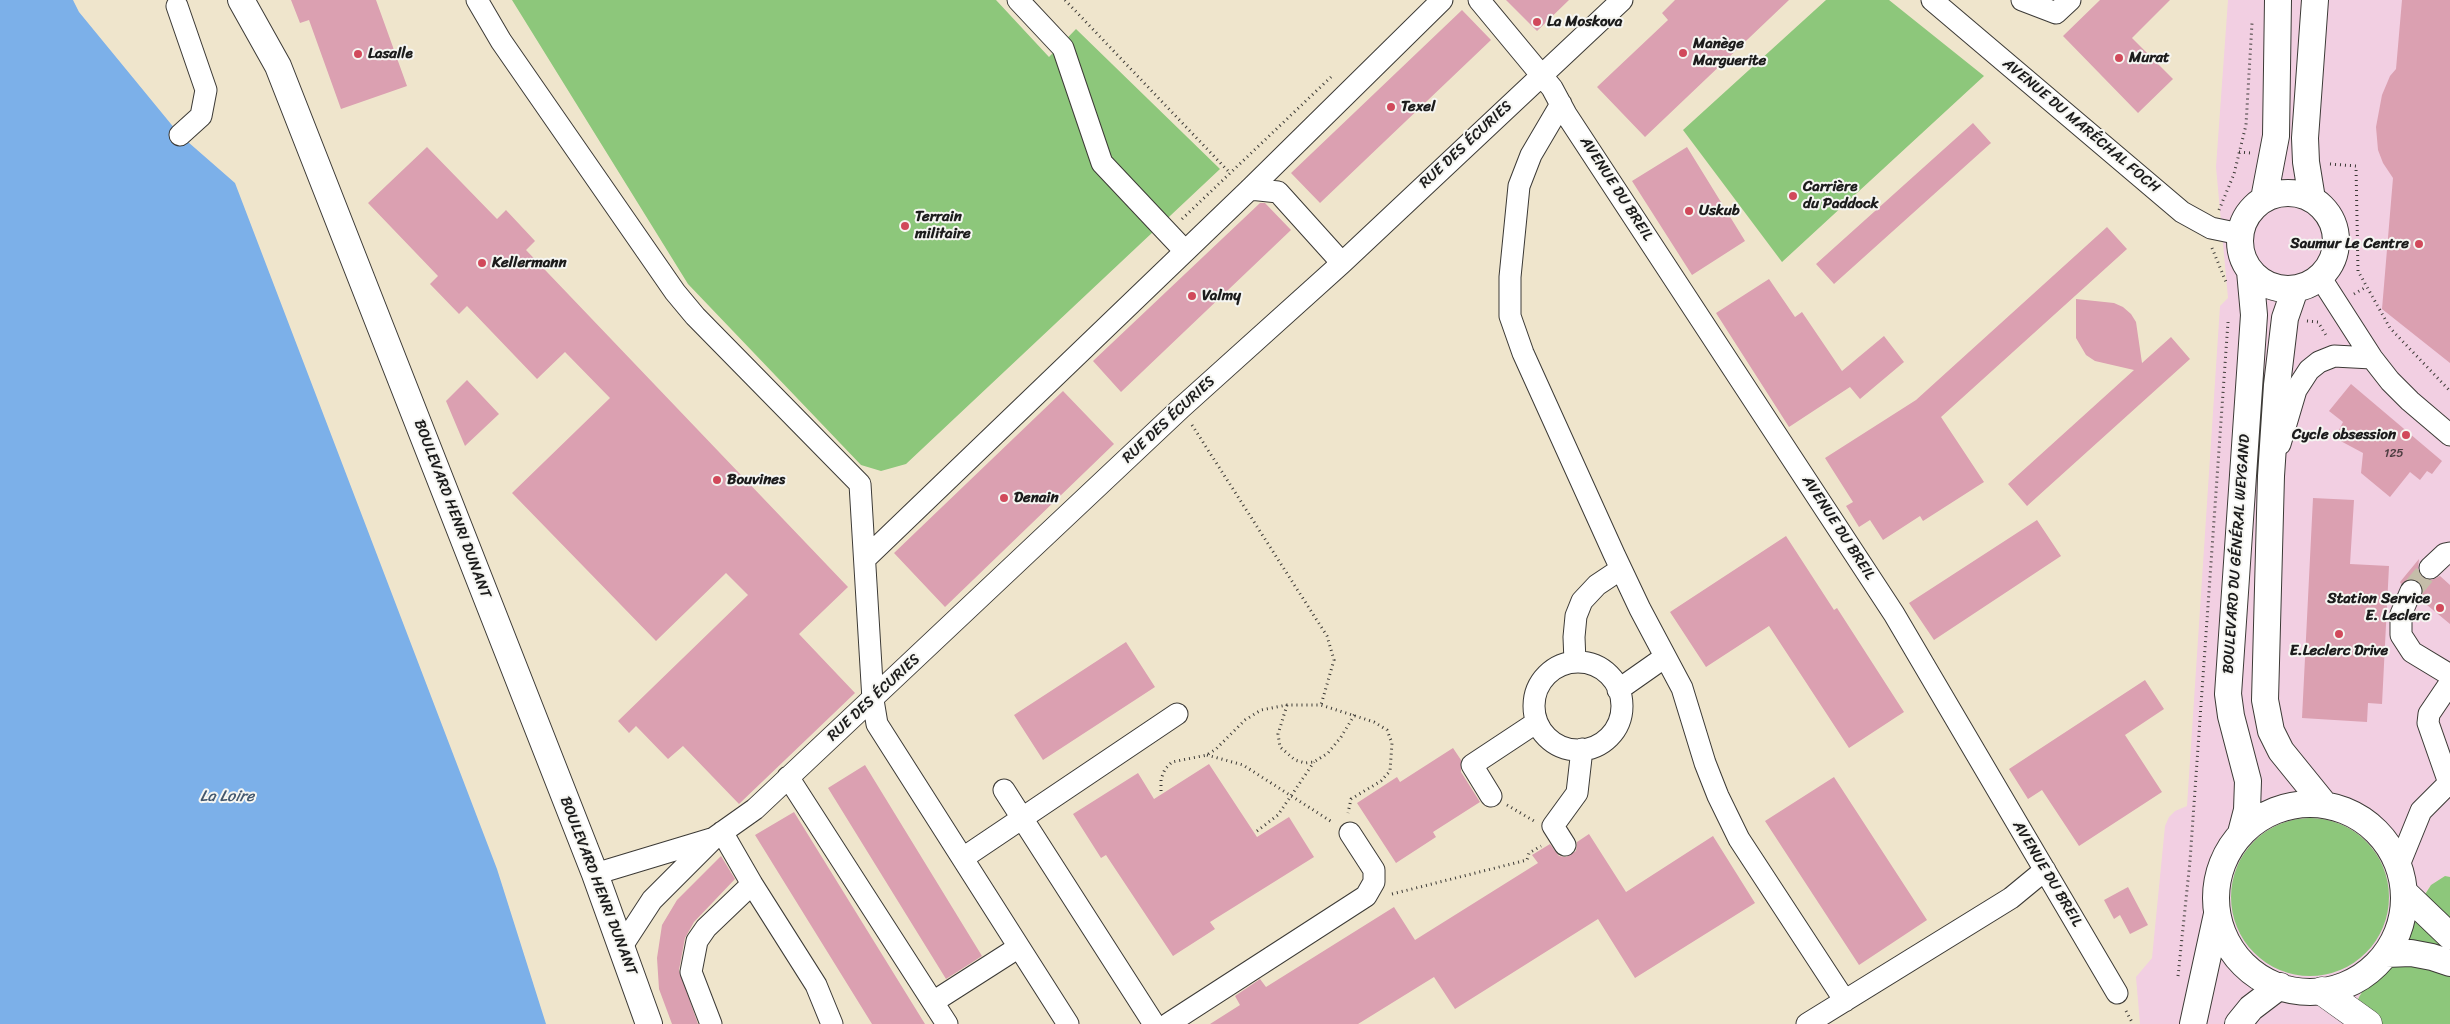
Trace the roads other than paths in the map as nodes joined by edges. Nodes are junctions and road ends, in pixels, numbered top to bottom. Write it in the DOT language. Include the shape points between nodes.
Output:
graph roads {
  1 [pos="241,0"];
  2 [pos="477,0"];
  3 [pos="1018,0"];
  4 [pos="1442,0"];
  5 [pos="1479,0"];
  6 [pos="1622,0"];
  7 [pos="1932,0"];
  8 [pos="2022,0"];
  9 [pos="2070,0"];
  10 [pos="2278,0"];
  11 [pos="2315,0"];
  12 [pos="177,6"];
  13 [pos="1540,75"];
  14 [pos="1561,104"];
  15 [pos="180,135"];
  16 [pos="1250,189"];
  17 [pos="2264,199"];
  18 [pos="2312,199"];
  19 [pos="2240,234"];
  20 [pos="1184,250"];
  21 [pos="1342,263"];
  22 [pos="2250,272"];
  23 [pos="2320,277"];
  24 [pos="2295,289"];
  25 [pos="2372,358"];
  26 [pos="2450,435"];
  27 [pos="2271,476"];
  28 [pos="2450,553"];
  29 [pos="866,558"];
  30 [pos="2430,568"];
  31 [pos="1621,569"];
  32 [pos="2411,591"];
  33 [pos="1665,657"];
  34 [pos="1575,662"];
  35 [pos="2450,675"];
  36 [pos="2450,683"];
  37 [pos="1618,690"];
  38 [pos="872,700"];
  39 [pos="1177,714"];
  40 [pos="1537,722"];
  41 [pos="1582,749"];
  42 [pos="788,777"];
  43 [pos="2450,782"];
  44 [pos="1004,790"];
  45 [pos="1491,796"];
  46 [pos="2324,804"];
  47 [pos="1022,818"];
  48 [pos="1350,833"];
  49 [pos="2241,833"];
  50 [pos="718,835"];
  51 [pos="1559,835"];
  52 [pos="963,858"];
  53 [pos="2399,866"];
  54 [pos="2044,870"];
  55 [pos="595,874"];
  56 [pos="752,884"];
  57 [pos="2404,892"];
  58 [pos="2217,914"];
  59 [pos="2450,936"];
  60 [pos="622,946"];
  61 [pos="1019,947"];
  62 [pos="2386,954"];
  63 [pos="2450,963"];
  64 [pos="2280,986"];
  65 [pos="2322,991"];
  66 [pos="2117,993"];
  67 [pos="1845,1001"];
  68 [pos="933,1002"];
  69 [pos="649,1024"];
  70 [pos="710,1024"];
  71 [pos="832,1024"];
  72 [pos="947,1024"];
  73 [pos="1068,1024"];
  74 [pos="1154,1024"];
  75 [pos="1168,1024"];
  76 [pos="1807,1024"];
  77 [pos="2193,1024"];
  78 [pos="2238,1024"];
  79 [pos="2368,1024"];
  1 -- 55 [label="main road, BOULEVARD HENRI DUNANT" via="278,66"];
  2 -- 29 [label="street" via="501,41 675,292 860,484"];
  3 -- 20 [label="street" via="1063,48 1102,163"];
  4 -- 16 [label="street"];
  5 -- 13 [label="street, AVENUE DU BREIL"];
  6 -- 13 [label="street, RUE DES ÉCURIES"];
  7 -- 19 [label="street, AVENUE DU MARÉCHAL FOCH" via="2182,212 2211,228"];
  8 -- 9 [label="street" via="2056,13"];
  10 -- 17 [label="main road" via="2276,136"];
  11 -- 18 [label="main road" via="2306,138"];
  12 -- 15 [label="street" via="206,90 201,116"];
  13 -- 14 [label="street, AVENUE DU BREIL"];
  13 -- 21 [label="street, RUE DES ÉCURIES"];
  14 -- 31 [label="street" via="1531,155 1519,186 1510,277 1510,316 1523,353"];
  14 -- 54 [label="street, AVENUE DU BREIL" via="1894,614"];
  16 -- 20 [label="street"];
  16 -- 21 [label="street" via="1278,192"];
  17 -- 18 [label="main road" via="2280,193 2296,193"];
  17 -- 19 [label="main road" via="2248,214"];
  18 -- 23 [label="main road" via="2324,208 2336,236 2330,265"];
  19 -- 22 [label="main road" via="2240,247"];
  20 -- 29 [label="street"];
  21 -- 38 [label="street, RUE DES ÉCURIES" via="1181,408"];
  22 -- 24 [label="main road" via="2270,286"];
  22 -- 49 [label="main road, BOULEVARD DU GÉNÉRAL WEYGAND" via="2254,315 2228,694 2248,781"];
  23 -- 24 [label="main road"];
  23 -- 25 [label="street"];
  24 -- 27 [label="main road, BOULEVARD DU GÉNÉRAL WEYGAND" via="2287,311 2281,346"];
  25 -- 26 [label="street" via="2410,401"];
  25 -- 27 [label="street" via="2334,356 2309,370 2296,390"];
  27 -- 46 [label="main road, BOULEVARD DU GÉNÉRAL WEYGAND" via="2265,700 2268,721 2281,751"];
  28 -- 30 [label="street"];
  29 -- 38 [label="street"];
  31 -- 33 [label="street"];
  31 -- 34 [label="street" via="1582,600 1574,630"];
  32 -- 35 [label="street" via="2401,614 2401,635 2412,652"];
  33 -- 37 [label="street"];
  33 -- 67 [label="street" via="1682,688 1704,763 1739,839"];
  34 -- 37 [label="street" via="1589,663 1603,670"];
  34 -- 40 [label="street" via="1561,665 1540,684 1534,697"];
  36 -- 43 [label="street" via="2429,714 2428,723"];
  37 -- 41 [label="street" via="1622,708 1619,722 1611,735 1599,744"];
  38 -- 42 [label="street, RUE DES ÉCURIES"];
  38 -- 52 [label="street" via="877,724"];
  39 -- 47 [label="street"];
  40 -- 41 [label="street" via="1546,736 1558,745"];
  40 -- 45 [label="street" via="1472,765"];
  41 -- 51 [label="street" via="1577,793"];
  42 -- 50 [label="street, RUE DES ÉCURIES" via="755,809"];
  42 -- 68 [label="street"];
  43 -- 53 [label="street" via="2421,811"];
  44 -- 47 [label="street"];
  46 -- 49 [label="main road" via="2286,807 2265,815"];
  46 -- 53 [label="main road" via="2348,812 2370,825 2387,843"];
  47 -- 52 [label="street"];
  47 -- 74 [label="street"];
  48 -- 75 [label="street" via="1374,870 1374,882 1366,896"];
  49 -- 58 [label="main road" via="2220,870"];
  50 -- 55 [label="street, RUE DES ÉCURIES"];
  50 -- 56 [label="street"];
  50 -- 60 [label="street, RUE DES ÉCURIES" via="652,900"];
  52 -- 61 [label="street"];
  53 -- 57 [label="main road"];
  54 -- 66 [label="street, AVENUE DU BREIL"];
  54 -- 67 [label="street" via="2012,898"];
  55 -- 60 [label="main road, BOULEVARD HENRI DUNANT"];
  56 -- 70 [label="street" via="706,928 698,941 691,972"];
  56 -- 71 [label="street" via="816,985"];
  57 -- 59 [label="main road"];
  57 -- 62 [label="main road" via="2400,924"];
  58 -- 64 [label="main road" via="2233,951 2246,966"];
  58 -- 77 [label="main road"];
  60 -- 69 [label="main road, BOULEVARD HENRI DUNANT"];
  61 -- 68 [label="street"];
  61 -- 73 [label="street"];
  62 -- 63 [label="main road" via="2411,954"];
  62 -- 65 [label="main road" via="2368,972 2346,984"];
  64 -- 65 [label="main road"];
  64 -- 78 [label="main road" via="2251,1008"];
  65 -- 79 [label="highway"];
  67 -- 76 [label="street"];
  68 -- 72 [label="street"];
}
